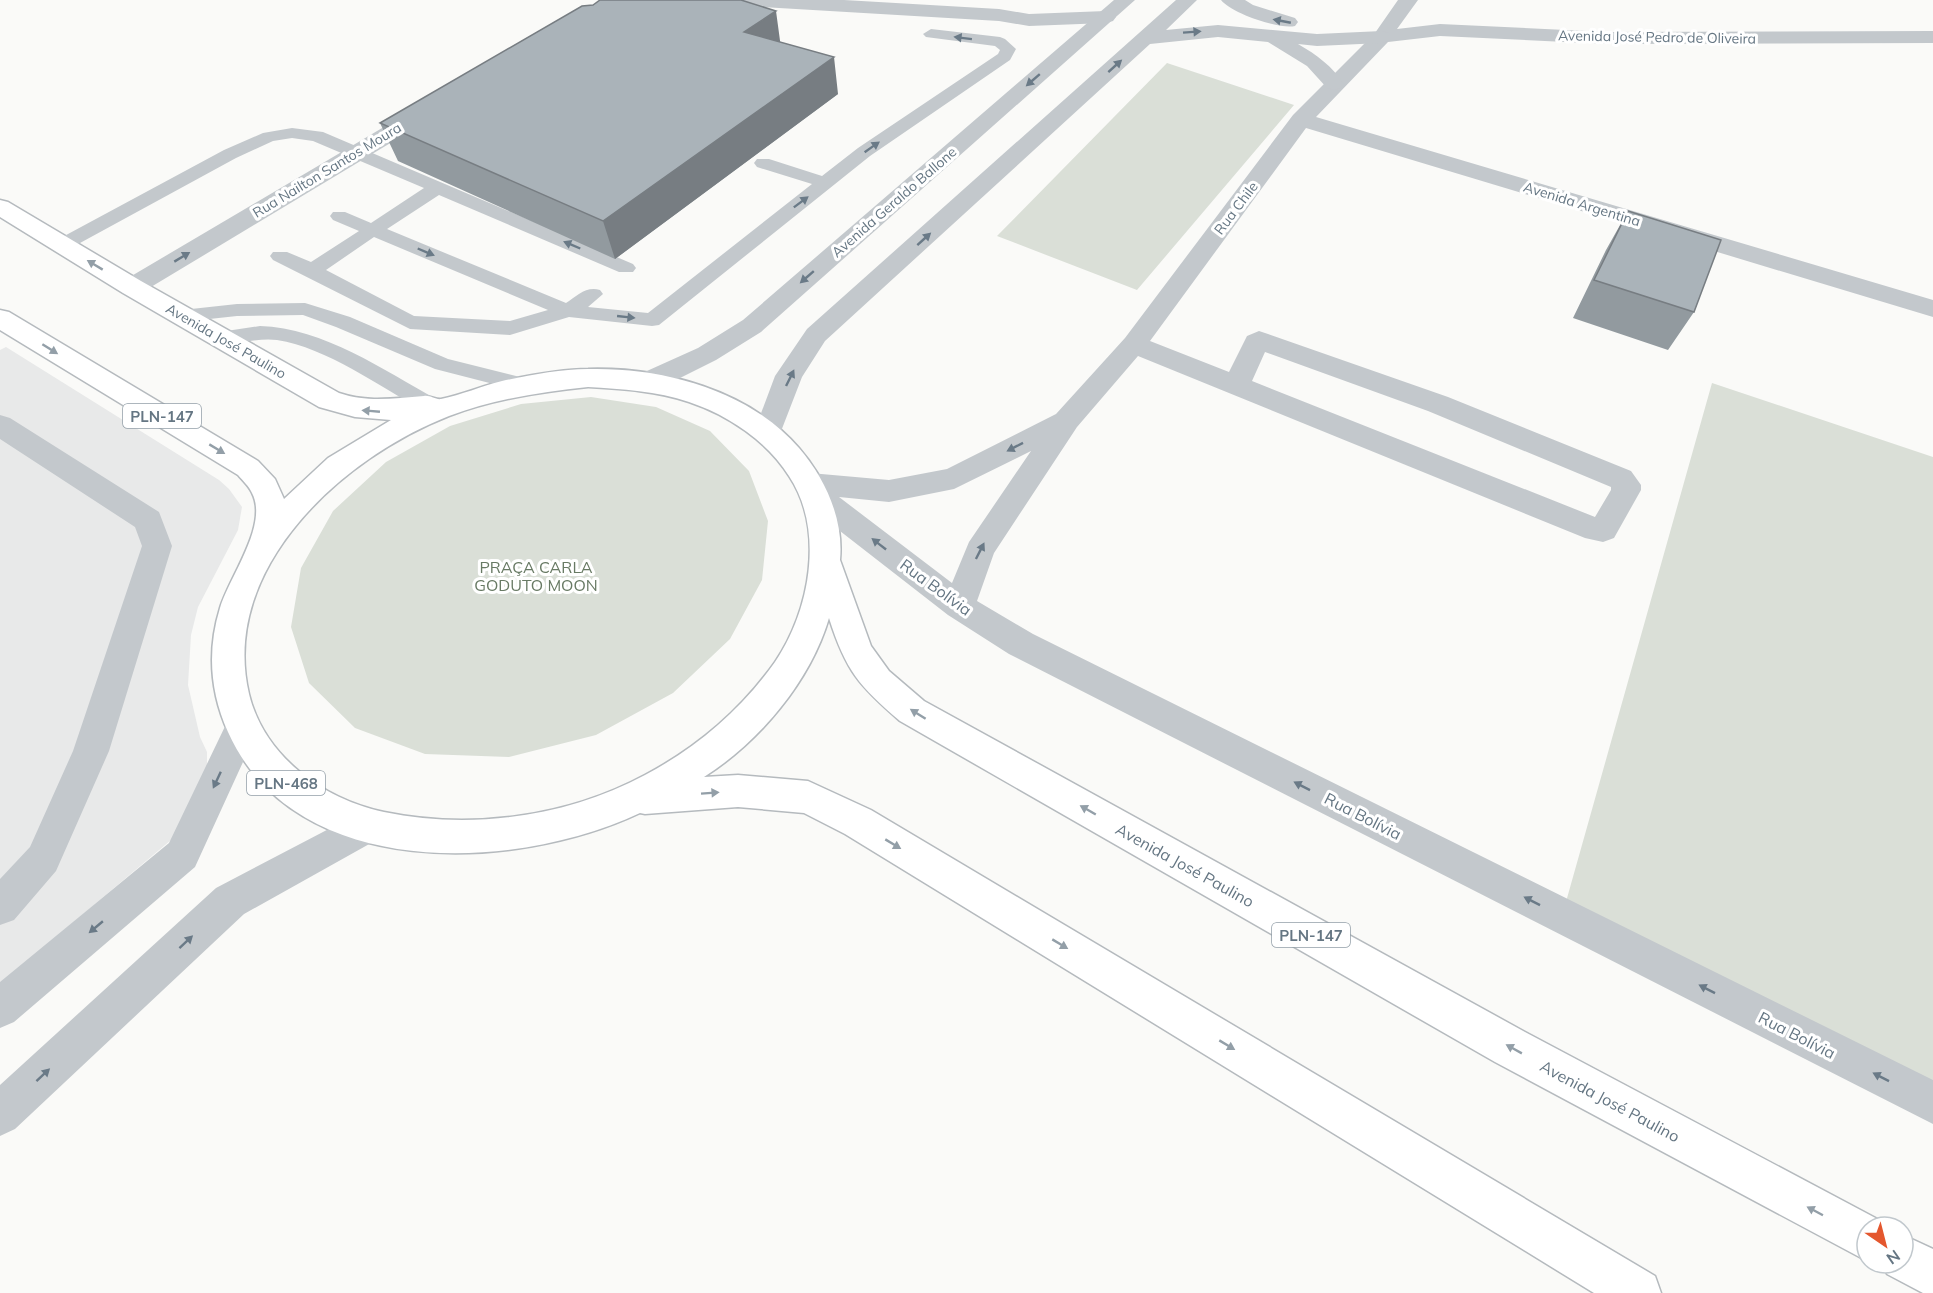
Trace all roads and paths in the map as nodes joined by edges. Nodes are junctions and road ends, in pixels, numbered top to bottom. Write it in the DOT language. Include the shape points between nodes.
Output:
graph roads {
  1 [pos="747,0"];
  2 [pos="1125,0"];
  3 [pos="1187,0"];
  4 [pos="1231,0"];
  5 [pos="1408,0"];
  6 [pos="1106,17"];
  7 [pos="1029,20"];
  8 [pos="1241,32"];
  9 [pos="932,34"];
  10 [pos="1382,37"];
  11 [pos="1933,37"];
  12 [pos="1144,39"];
  13 [pos="1069,49"];
  14 [pos="1334,84"];
  15 [pos="445,100"];
  16 [pos="1301,120"];
  17 [pos="354,153"];
  18 [pos="763,163"];
  19 [pos="826,183"];
  20 [pos="437,188"];
  21 [pos="0,207"];
  22 [pos="339,216"];
  23 [pos="372,230"];
  24 [pos="62,245"];
  25 [pos="280,256"];
  26 [pos="626,268"];
  27 [pos="312,270"];
  28 [pos="132,287"];
  29 [pos="593,294"];
  30 [pos="1933,309"];
  31 [pos="568,311"];
  32 [pos="182,316"];
  33 [pos="0,318"];
  34 [pos="220,338"];
  35 [pos="1134,344"];
  36 [pos="648,382"];
  37 [pos="525,385"];
  38 [pos="1236,386"];
  39 [pos="470,398"];
  40 [pos="430,405"];
  41 [pos="1067,420"];
  42 [pos="0,425"];
  43 [pos="768,432"];
  44 [pos="812,490"];
  45 [pos="263,547"];
  46 [pos="827,562"];
  47 [pos="959,606"];
  48 [pos="242,727"];
  49 [pos="631,799"];
  50 [pos="367,826"];
  51 [pos="0,907"];
  52 [pos="0,1008"];
  53 [pos="1933,1103"];
  54 [pos="0,1114"];
  55 [pos="1855,1232"];
  56 [pos="1915,1264"];
  57 [pos="1933,1274"];
  58 [pos="1638,1293"];
  1 -- 7 [label="street"];
  2 -- 6 [label="street, Avenida Geraldo Ballone / PLN-468"];
  3 -- 12 [label="street"];
  10 -- 4 [label="street, one-way" via="1276,21"];
  5 -- 10 [label="street, Rua Chile"];
  6 -- 7 [label="street"];
  6 -- 13 [label="street, Avenida Geraldo Ballone / PLN-468"];
  7 -- 13 [label="street" via="1058,37"];
  8 -- 10 [label="street" via="1317,40"];
  12 -- 8 [label="street, one-way" via="1200,31"];
  8 -- 14 [label="street" via="1289,46 1314,62"];
  19 -- 9 [label="lane, one-way" via="864,152 1004,57 1008,49 1000,42"];
  10 -- 11 [label="street, Avenida José Pedro de Oliveira" via="1440,30 1607,38"];
  10 -- 14 [label="street, Rua Chile"];
  43 -- 12 [label="street, one-way" via="789,376 816,335"];
  13 -- 36 [label="street, Avenida Geraldo Ballone / PLN-468, one-way" via="752,326 707,354"];
  14 -- 16 [label="street, Rua Chile"];
  15 -- 17 [label="street, Rua Nailton Santos Moura"];
  16 -- 30 [label="street, Avenida Argentina"];
  16 -- 35 [label="street, Rua Chile"];
  17 -- 20 [label="lane"];
  17 -- 24 [label="lane" via="317,136 292,133 268,137"];
  28 -- 17 [label="street, Rua Nailton Santos Moura, one-way"];
  18 -- 19 [label="lane"];
  31 -- 19 [label="lane, one-way" via="652,320"];
  20 -- 23 [label="lane"];
  26 -- 20 [label="lane, one-way"];
  21 -- 24 [label="main road, Avenida José Paulino"];
  22 -- 23 [label="lane"];
  23 -- 27 [label="lane"];
  23 -- 31 [label="lane, one-way"];
  28 -- 24 [label="main road, Avenida José Paulino, one-way"];
  25 -- 27 [label="lane"];
  27 -- 31 [label="lane" via="410,322 510,328"];
  28 -- 32 [label="main road, Avenida José Paulino"];
  29 -- 31 [label="lane"];
  32 -- 34 [label="main road, Avenida José Paulino"];
  32 -- 37 [label="lane" via="305,309 442,364"];
  33 -- 45 [label="main road, PLN-147, one-way" via="248,468 264,483 272,508"];
  34 -- 40 [label="lane" via="246,332 282,335 317,345"];
  40 -- 34 [label="main road, Avenida José Paulino, one-way" via="387,412 355,410 329,400"];
  35 -- 38 [label="street"];
  35 -- 41 [label="street, Rua Chile"];
  36 -- 37 [label="main road, PLN-468" via="588,378"];
  36 -- 43 [label="main road, PLN-468" via="693,393 733,409"];
  37 -- 39 [label="main road, PLN-468"];
  38 -- 38 [label="street" via="1596,530 1603,530 1626,490 1622,479 1611,474 1438,404 1259,340"];
  39 -- 40 [label="main road, Avenida José Paulino"];
  39 -- 45 [label="main road, PLN-468" via="430,413 354,456 319,483"];
  41 -- 44 [label="street, Rua Chile, one-way" via="954,478 889,491"];
  47 -- 41 [label="street, Rua Chile, one-way" via="980,550"];
  42 -- 51 [label="street" via="148,520 157,546 86,762 43,859"];
  43 -- 44 [label="main road, PLN-468" via="791,457"];
  44 -- 46 [label="main road, PLN-468" via="825,527"];
  47 -- 44 [label="street, Rua Bolívia, one-way"];
  45 -- 48 [label="main road, PLN-468" via="247,576 229,637 231,698"];
  46 -- 49 [label="main road, PLN-468" via="822,598 808,635 788,672 759,709 723,743 680,773"];
  55 -- 46 [label="main road, Avenida José Paulino / PLN-147, one-way" via="1510,1047 912,711 877,681 856,651"];
  53 -- 47 [label="street, Rua Bolívia, one-way" via="1021,644"];
  48 -- 50 [label="main road, PLN-468" via="261,759 289,787 325,809"];
  48 -- 52 [label="street, one-way" via="182,855"];
  49 -- 50 [label="main road, PLN-468" via="579,819 525,833 469,838 416,835"];
  49 -- 58 [label="main road, one-way" via="738,791 808,797 858,822"];
  54 -- 50 [label="street, one-way" via="231,901"];
  56 -- 57 [label="main road"];
}
